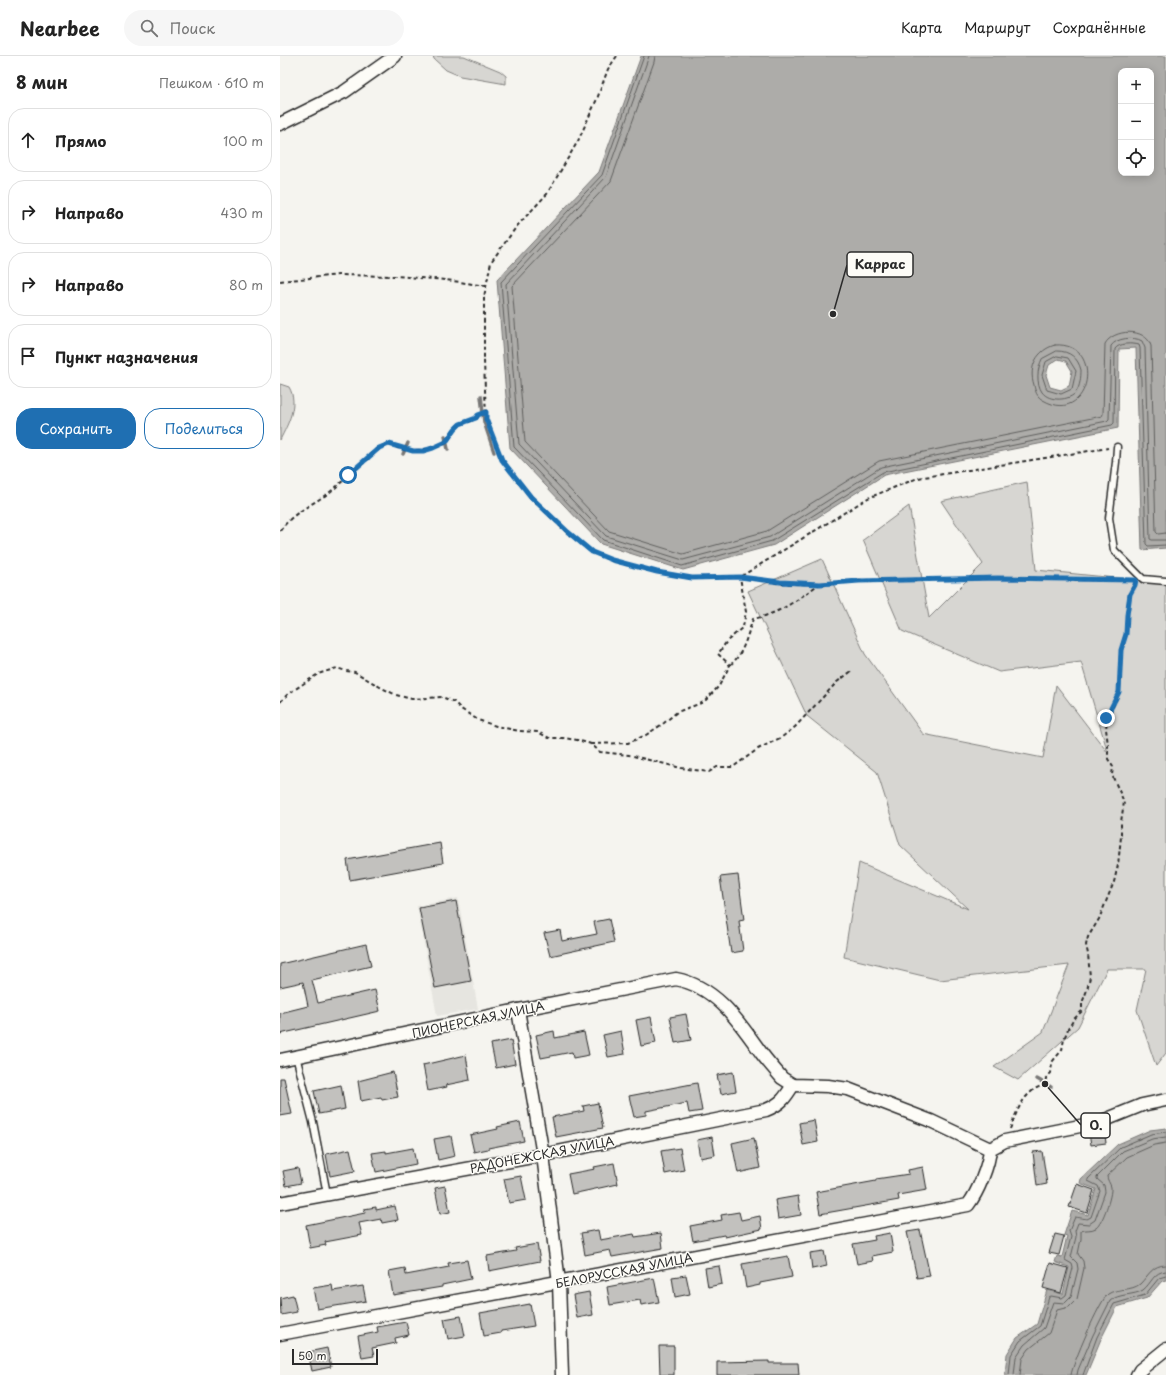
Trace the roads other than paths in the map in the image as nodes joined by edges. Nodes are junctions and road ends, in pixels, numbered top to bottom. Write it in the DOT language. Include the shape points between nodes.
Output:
graph roads {
  1 [pos="395,56"];
  2 [pos="280,124"];
  3 [pos="1117,447"];
  4 [pos="1166,581"];
  5 [pos="518,1010"];
  6 [pos="296,1056"];
  7 [pos="280,1060"];
  8 [pos="793,1085"];
  9 [pos="1166,1100"];
  10 [pos="990,1149"];
  11 [pos="543,1155"];
  12 [pos="328,1194"];
  13 [pos="280,1203"];
  14 [pos="559,1282"];
  15 [pos="280,1334"];
  16 [pos="1166,1349"];
  17 [pos="562,1375"];
  18 [pos="1137,1375"];
  1 -- 2 [label="street" via="344,92"];
  3 -- 4 [label="lane" via="1109,518 1114,550 1143,579"];
  5 -- 6 [label="street, ПИОНЕРСКАЯ УЛИЦА"];
  5 -- 8 [label="street, ПИОНЕРСКАЯ УЛИЦА" via="676,979 690,982 706,990 727,1008 782,1078"];
  5 -- 11 [label="street"];
  6 -- 7 [label="street, ПИОНЕРСКАЯ УЛИЦА"];
  6 -- 12 [label="lane"];
  8 -- 10 [label="street" via="848,1089 931,1121"];
  8 -- 11 [label="street, РАДОНЕЖСКАЯ УЛИЦА" via="778,1105 766,1110"];
  9 -- 10 [label="street" via="1142,1105 1100,1122 1005,1141"];
  10 -- 14 [label="street, БЕЛОРУССКАЯ УЛИЦА" via="984,1172 968,1205"];
  11 -- 12 [label="street, РАДОНЕЖСКАЯ УЛИЦА"];
  11 -- 14 [label="street"];
  12 -- 13 [label="street, РАДОНЕЖСКАЯ УЛИЦА"];
  14 -- 15 [label="street, БЕЛОРУССКАЯ УЛИЦА"];
  14 -- 17 [label="street"];
  16 -- 18 [label="street"];
}
